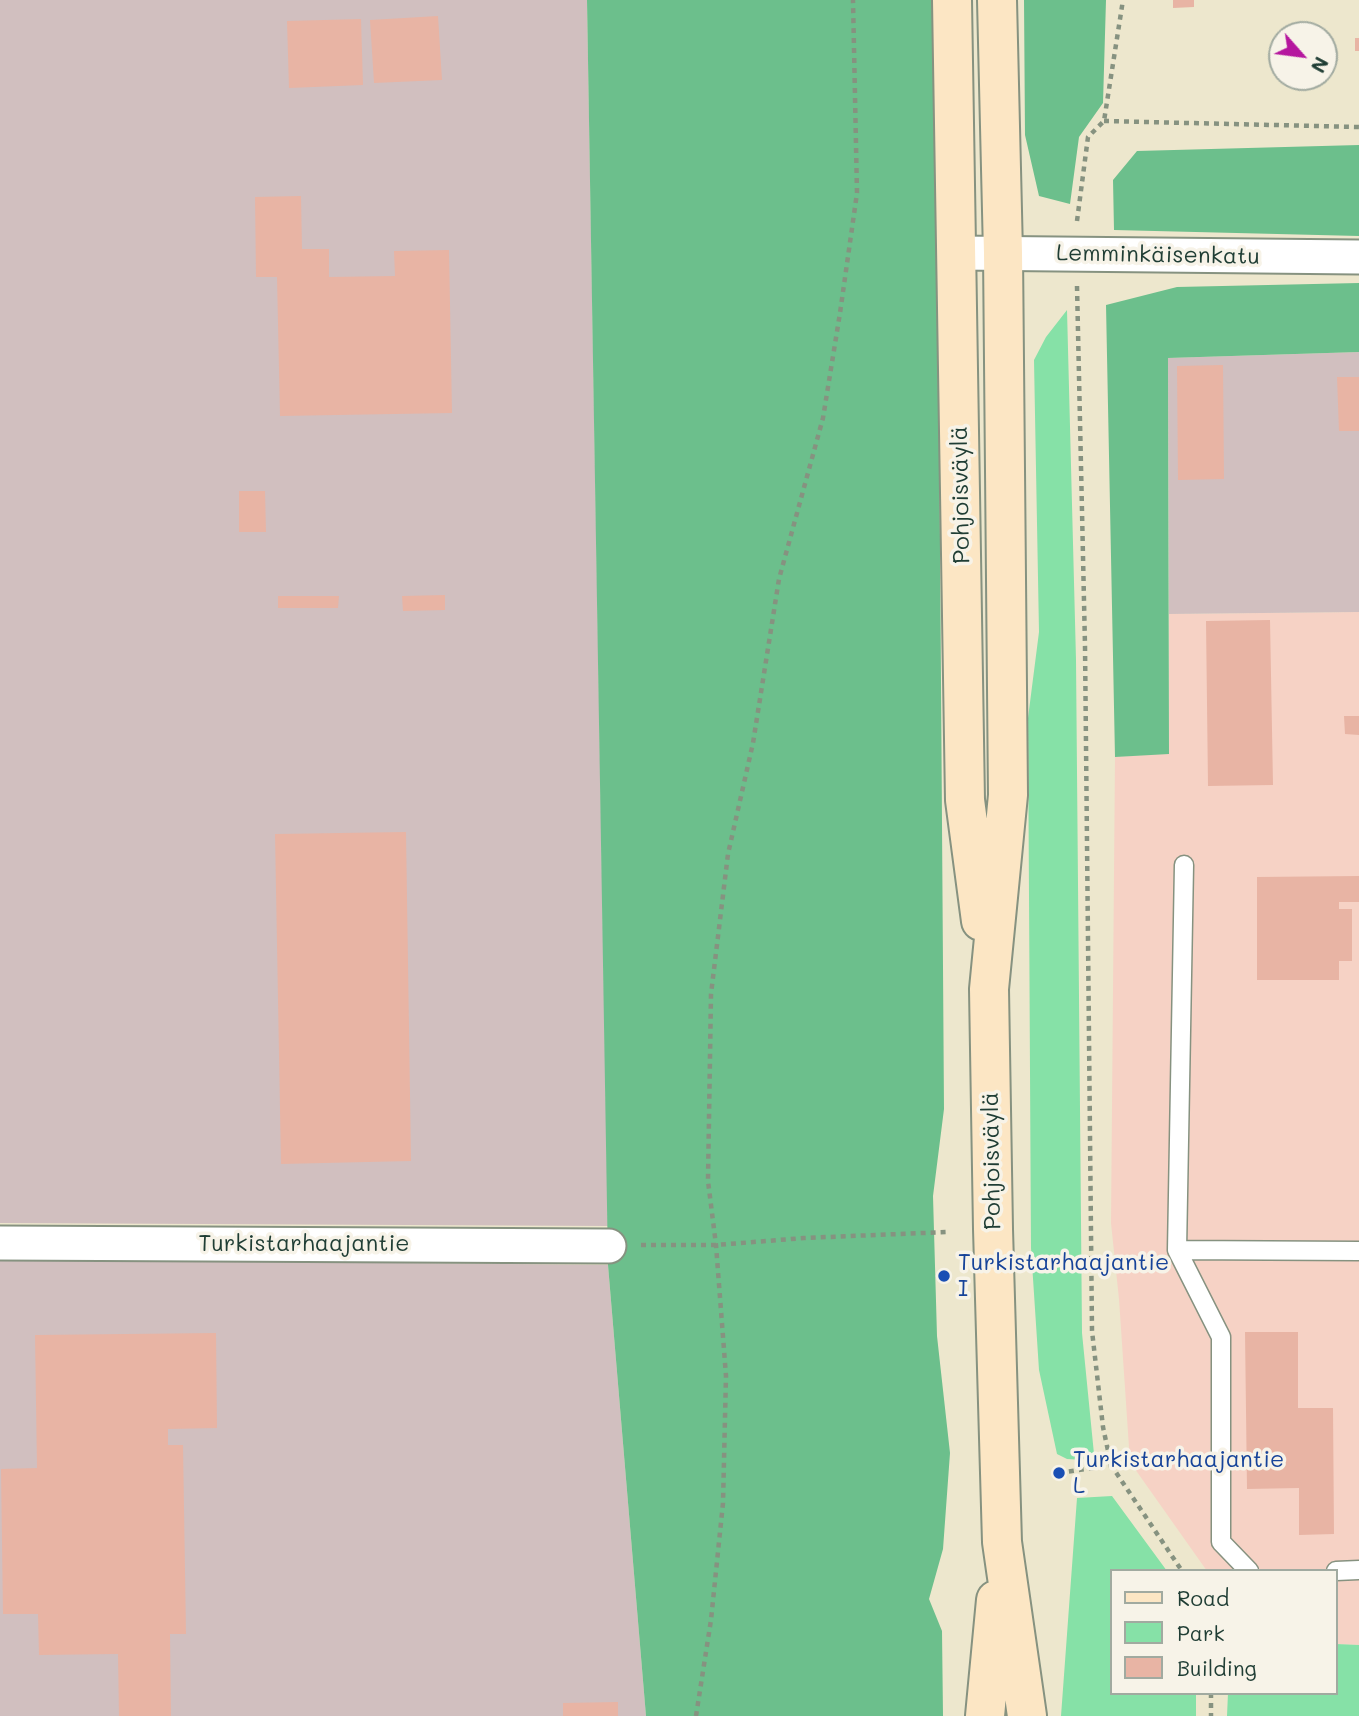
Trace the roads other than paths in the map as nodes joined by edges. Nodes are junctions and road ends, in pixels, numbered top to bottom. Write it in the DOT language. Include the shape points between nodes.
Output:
graph roads {
  1 [pos="952,0"];
  2 [pos="997,0"];
  3 [pos="957,253"];
  4 [pos="1003,253"];
  5 [pos="1359,257"];
  6 [pos="1184,865"];
  7 [pos="989,989"];
  8 [pos="0,1243"];
  9 [pos="609,1246"];
  10 [pos="1177,1250"];
  11 [pos="1359,1251"];
  12 [pos="1002,1542"];
  13 [pos="1247,1569"];
  14 [pos="1359,1570"];
  15 [pos="1338,1571"];
  16 [pos="985,1716"];
  17 [pos="1027,1716"];
  1 -- 3 [label="main road, Pohjoisväylä"];
  2 -- 4 [label="main road, Pohjoisväylä"];
  3 -- 4 [label="street, Lemminkäisenkatu"];
  3 -- 7 [label="main road, Pohjoisväylä" via="965,800"];
  4 -- 5 [label="street, Lemminkäisenkatu"];
  4 -- 7 [label="main road, Pohjoisväylä" via="1008,794"];
  6 -- 10 [label="lane"];
  7 -- 12 [label="main road, Pohjoisväylä"];
  8 -- 9 [label="street, Turkistarhaajantie"];
  10 -- 11 [label="lane"];
  10 -- 13 [label="lane" via="1221,1337 1221,1542"];
  12 -- 16 [label="main road, Pohjoisväylä"];
  12 -- 17 [label="main road, Pohjoisväylä"];
  14 -- 15 [label="lane"];
}
